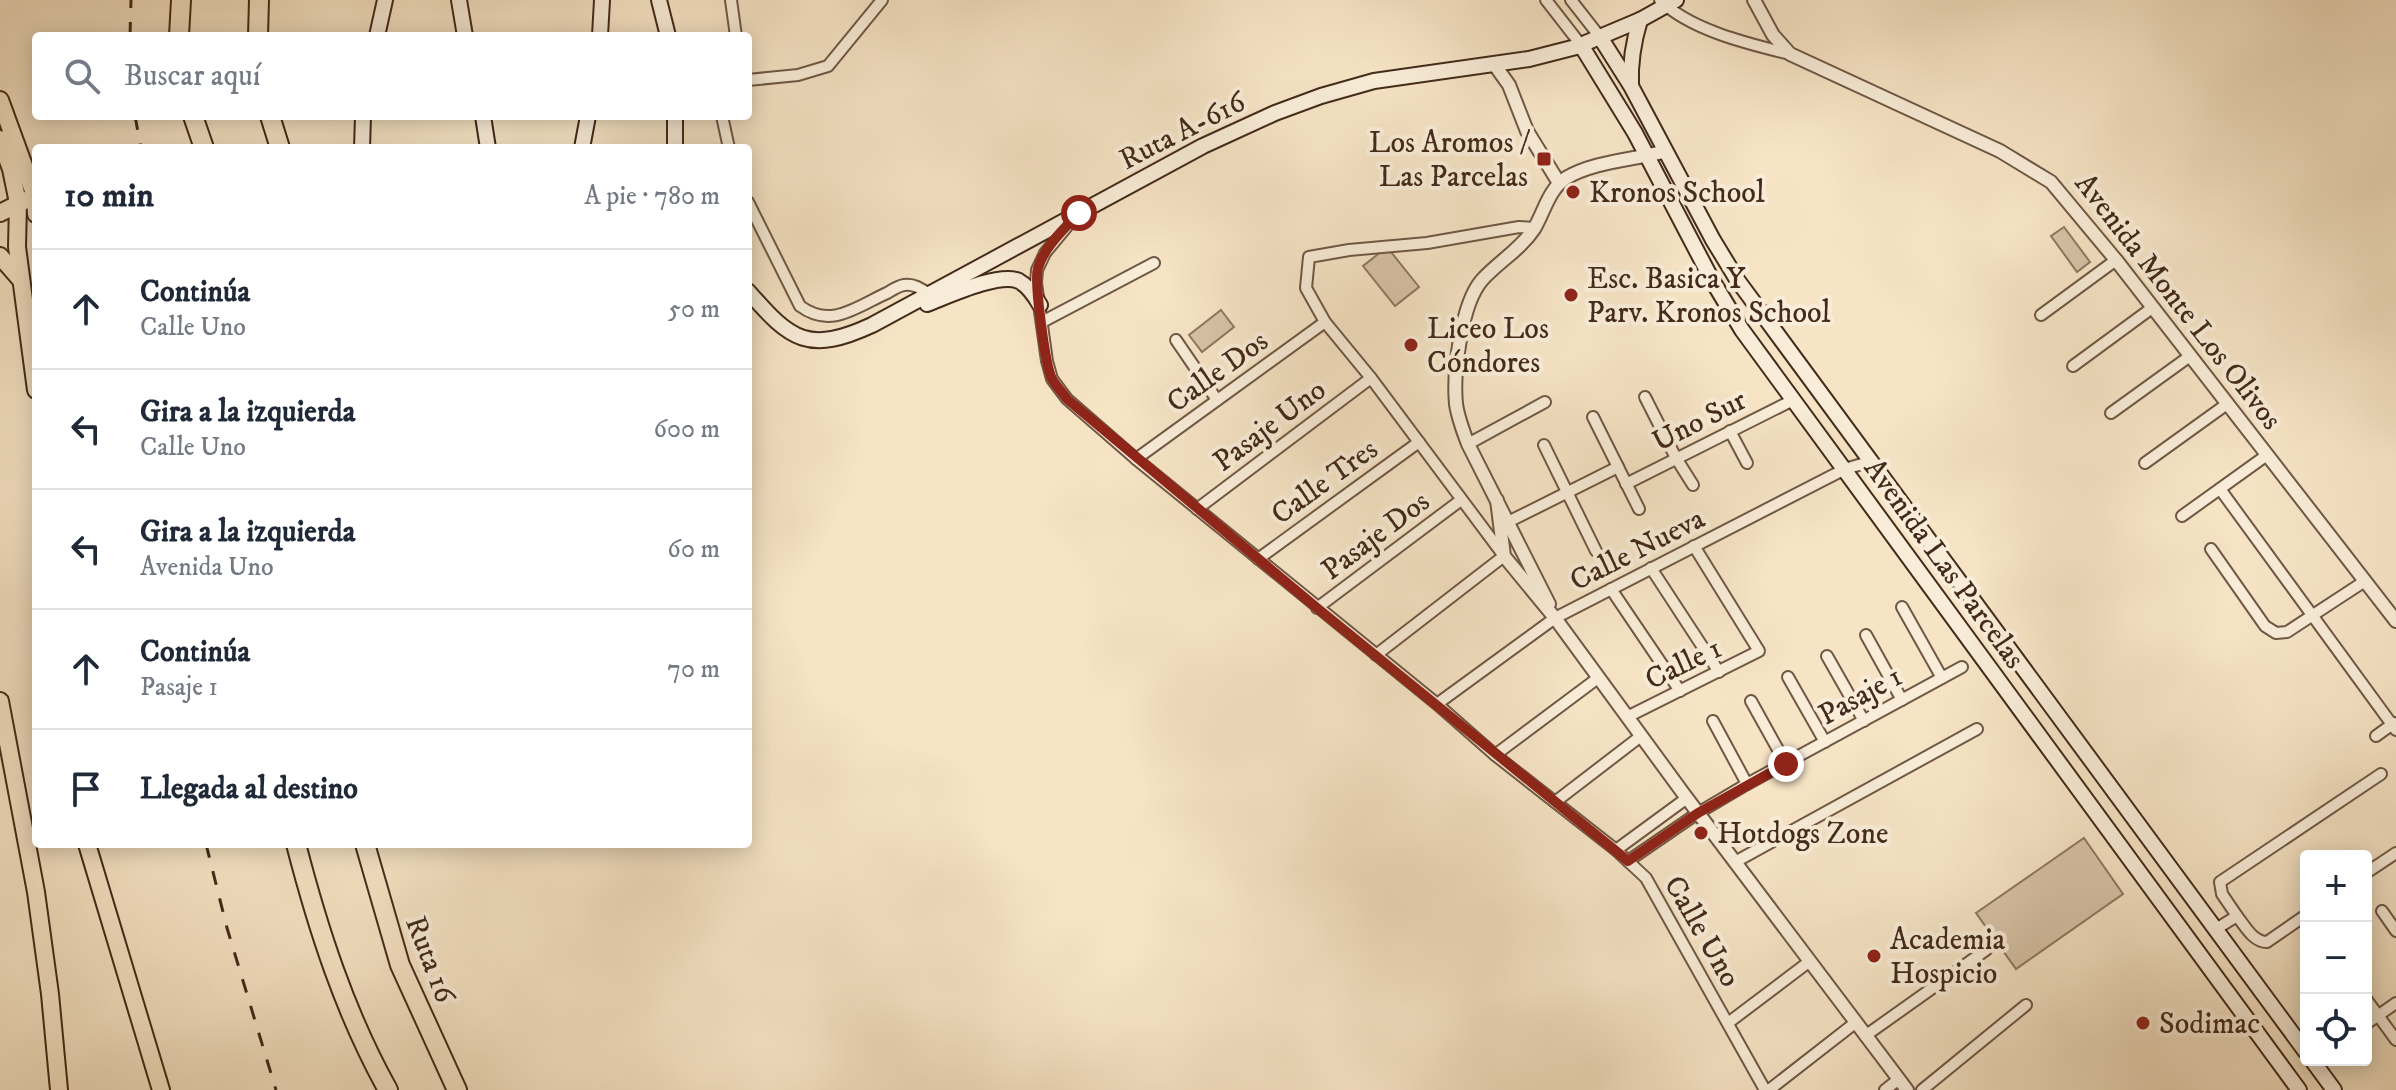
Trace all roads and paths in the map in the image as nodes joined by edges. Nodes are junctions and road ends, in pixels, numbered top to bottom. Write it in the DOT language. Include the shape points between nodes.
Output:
graph roads {
  1 [pos="181,0"];
  2 [pos="259,0"];
  3 [pos="385,0"];
  4 [pos="459,0"];
  5 [pos="602,0"];
  6 [pos="659,0"];
  7 [pos="731,0"];
  8 [pos="882,0"];
  9 [pos="1546,0"];
  10 [pos="1571,0"];
  11 [pos="1754,0"];
  12 [pos="1667,2"];
  13 [pos="1640,20"];
  14 [pos="179,32"];
  15 [pos="258,32"];
  16 [pos="378,32"];
  17 [pos="464,32"];
  18 [pos="600,32"];
  19 [pos="667,32"];
  20 [pos="735,32"];
  21 [pos="1600,37"];
  22 [pos="1581,45"];
  23 [pos="1790,54"];
  24 [pos="1494,64"];
  25 [pos="752,80"];
  26 [pos="1631,86"];
  27 [pos="0,100"];
  28 [pos="194,120"];
  29 [pos="271,120"];
  30 [pos="363,120"];
  31 [pos="484,120"];
  32 [pos="587,120"];
  33 [pos="675,120"];
  34 [pos="723,120"];
  35 [pos="0,139"];
  36 [pos="203,144"];
  37 [pos="279,144"];
  38 [pos="362,144"];
  39 [pos="487,144"];
  40 [pos="583,144"];
  41 [pos="675,144"];
  42 [pos="728,144"];
  43 [pos="1666,151"];
  44 [pos="1647,156"];
  45 [pos="1559,183"];
  46 [pos="32,188"];
  47 [pos="32,197"];
  48 [pos="18,203"];
  49 [pos="0,210"];
  50 [pos="752,210"];
  51 [pos="1079,213"];
  52 [pos="1534,228"];
  53 [pos="0,256"];
  54 [pos="2116,260"];
  55 [pos="1154,263"];
  56 [pos="22,283"];
  57 [pos="752,296"];
  58 [pos="934,297"];
  59 [pos="1040,305"];
  60 [pos="2152,308"];
  61 [pos="2041,315"];
  62 [pos="1042,322"];
  63 [pos="1325,322"];
  64 [pos="1176,340"];
  65 [pos="2190,356"];
  66 [pos="32,359"];
  67 [pos="2073,366"];
  68 [pos="1371,378"];
  69 [pos="1645,397"];
  70 [pos="1217,400"];
  71 [pos="1793,400"];
  72 [pos="1545,402"];
  73 [pos="2227,404"];
  74 [pos="2111,413"];
  75 [pos="1593,417"];
  76 [pos="1730,431"];
  77 [pos="1419,442"];
  78 [pos="1468,444"];
  79 [pos="1544,445"];
  80 [pos="2267,455"];
  81 [pos="1676,458"];
  82 [pos="1136,459"];
  83 [pos="1872,461"];
  84 [pos="1747,463"];
  85 [pos="2145,463"];
  86 [pos="1618,467"];
  87 [pos="1845,469"];
  88 [pos="1626,484"];
  89 [pos="1693,485"];
  90 [pos="2220,489"];
  91 [pos="1568,491"];
  92 [pos="1461,500"];
  93 [pos="1197,509"];
  94 [pos="1639,509"];
  95 [pos="2182,516"];
  96 [pos="1504,524"];
  97 [pos="1694,546"];
  98 [pos="2211,549"];
  99 [pos="1596,551"];
  100 [pos="1504,556"];
  101 [pos="1258,559"];
  102 [pos="1651,568"];
  103 [pos="2365,581"];
  104 [pos="1611,589"];
  105 [pos="1902,607"];
  106 [pos="1317,608"];
  107 [pos="2312,616"];
  108 [pos="1555,618"];
  109 [pos="2396,621"];
  110 [pos="1866,635"];
  111 [pos="1376,655"];
  112 [pos="1827,656"];
  113 [pos="1962,667"];
  114 [pos="1719,672"];
  115 [pos="1788,677"];
  116 [pos="1598,678"];
  117 [pos="1942,678"];
  118 [pos="1680,691"];
  119 [pos="1902,700"];
  120 [pos="0,701"];
  121 [pos="1751,701"];
  122 [pos="1437,704"];
  123 [pos="1627,717"];
  124 [pos="1713,721"];
  125 [pos="1864,721"];
  126 [pos="2395,726"];
  127 [pos="1977,729"];
  128 [pos="1641,736"];
  129 [pos="2376,736"];
  130 [pos="1825,742"];
  131 [pos="1495,755"];
  132 [pos="1786,764"];
  133 [pos="2381,774"];
  134 [pos="1747,784"];
  135 [pos="1687,798"];
  136 [pos="1555,802"];
  137 [pos="1698,813"];
  138 [pos="88,848"];
  139 [pos="98,848"];
  140 [pos="297,848"];
  141 [pos="366,848"];
  142 [pos="1616,850"];
  143 [pos="2396,853"];
  144 [pos="1628,861"];
  145 [pos="1735,862"];
  146 [pos="2372,869"];
  147 [pos="2382,911"];
  148 [pos="2237,916"];
  149 [pos="2300,919"];
  150 [pos="2216,929"];
  151 [pos="2396,931"];
  152 [pos="1986,950"];
  153 [pos="1810,961"];
  154 [pos="2396,1003"];
  155 [pos="2026,1005"];
  156 [pos="2372,1007"];
  157 [pos="2378,1015"];
  158 [pos="2372,1020"];
  159 [pos="1728,1023"];
  160 [pos="1855,1023"];
  161 [pos="1865,1036"];
  162 [pos="2396,1040"];
  163 [pos="2300,1044"];
  164 [pos="2317,1066"];
  165 [pos="1899,1079"];
  166 [pos="59,1090"];
  167 [pos="161,1090"];
  168 [pos="171,1090"];
  169 [pos="388,1090"];
  170 [pos="457,1090"];
  171 [pos="1767,1090"];
  172 [pos="1885,1090"];
  173 [pos="1907,1090"];
  174 [pos="1922,1090"];
  175 [pos="2299,1090"];
  176 [pos="2334,1090"];
  1 -- 14 [label="highway"];
  2 -- 15 [label="highway"];
  3 -- 16 [label="main road"];
  4 -- 17 [label="main road"];
  5 -- 18 [label="main road"];
  6 -- 19 [label="main road"];
  7 -- 20 [label="street"];
  8 -- 25 [label="street" via="828,66"];
  9 -- 22 [label="street"];
  10 -- 21 [label="street"];
  11 -- 23 [label="street, Avenida Monte Los Olivos"];
  12 -- 13 [label="main road, Ruta A-616"];
  12 -- 23 [label="street" via="1707,28"];
  13 -- 21 [label="main road, Ruta A-616"];
  13 -- 26 [label="main road" via="1631,52"];
  21 -- 22 [label="main road, Ruta A-616"];
  21 -- 26 [label="main road, Avenida Las Parcelas"];
  22 -- 24 [label="main road, Ruta A-616"];
  22 -- 44 [label="main road, Avenida Las Parcelas"];
  23 -- 54 [label="street, Avenida Monte Los Olivos" via="2046,177"];
  24 -- 45 [label="street"];
  24 -- 51 [label="main road, Ruta A-616" via="1374,81 1321,96 1203,146"];
  26 -- 43 [label="main road, Avenida Las Parcelas"];
  27 -- 46 [label="main road"];
  28 -- 36 [label="highway"];
  29 -- 37 [label="highway"];
  30 -- 38 [label="main road"];
  31 -- 39 [label="main road"];
  32 -- 40 [label="main road"];
  33 -- 41 [label="main road"];
  34 -- 42 [label="street"];
  35 -- 48 [label="main road"];
  43 -- 44 [label="street"];
  43 -- 83 [label="main road, Avenida Las Parcelas" via="1731,270"];
  44 -- 45 [label="street" via="1584,170"];
  44 -- 71 [label="main road, Avenida Las Parcelas" via="1727,308"];
  45 -- 52 [label="street"];
  47 -- 48 [label="main road"];
  48 -- 49 [label="main road"];
  48 -- 56 [label="main road"];
  50 -- 58 [label="street" via="800,306 810,313 834,317 905,284"];
  51 -- 58 [label="main road, Ruta A-616"];
  51 -- 59 [label="street, Calle Uno" via="1037,270"];
  52 -- 63 [label="street" via="1309,257 1306,288"];
  52 -- 78 [label="street" via="1482,280 1468,306 1456,401"];
  53 -- 56 [label="main road"];
  54 -- 60 [label="street, Avenida Monte Los Olivos"];
  54 -- 61 [label="street"];
  55 -- 62 [label="street"];
  56 -- 66 [label="main road"];
  57 -- 58 [label="main road, Ruta A-616" via="780,327 821,341 845,338"];
  58 -- 59 [label="main road" via="1010,279 1027,287"];
  59 -- 62 [label="street, Calle Uno"];
  60 -- 65 [label="street, Avenida Monte Los Olivos"];
  60 -- 67 [label="street"];
  62 -- 82 [label="street, Calle Uno" via="1052,379 1067,399"];
  63 -- 68 [label="street"];
  63 -- 70 [label="street, Calle Dos"];
  64 -- 70 [label="street"];
  65 -- 73 [label="street, Avenida Monte Los Olivos"];
  65 -- 74 [label="street"];
  68 -- 77 [label="street"];
  68 -- 93 [label="street, Pasaje Uno"];
  69 -- 81 [label="street"];
  70 -- 82 [label="street, Calle Dos"];
  71 -- 76 [label="street, Uno Sur"];
  71 -- 87 [label="main road, Avenida Las Parcelas"];
  72 -- 78 [label="street"];
  73 -- 80 [label="street, Avenida Monte Los Olivos"];
  73 -- 85 [label="street"];
  75 -- 86 [label="street"];
  76 -- 81 [label="street, Uno Sur"];
  76 -- 84 [label="street"];
  77 -- 92 [label="street"];
  77 -- 101 [label="street, Calle Tres"];
  78 -- 96 [label="street"];
  79 -- 91 [label="street"];
  80 -- 90 [label="street"];
  80 -- 103 [label="street, Avenida Monte Los Olivos"];
  81 -- 88 [label="street, Uno Sur"];
  81 -- 89 [label="street"];
  82 -- 93 [label="street, Calle Uno"];
  83 -- 87 [label="street, Calle Nueva"];
  83 -- 150 [label="main road, Avenida Las Parcelas"];
  86 -- 88 [label="street"];
  86 -- 91 [label="street"];
  87 -- 97 [label="street, Calle Nueva"];
  87 -- 175 [label="main road, Avenida Las Parcelas"];
  88 -- 94 [label="street"];
  90 -- 95 [label="street"];
  90 -- 107 [label="street"];
  91 -- 96 [label="street"];
  91 -- 99 [label="street"];
  92 -- 100 [label="street"];
  92 -- 106 [label="street, Pasaje Dos"];
  93 -- 101 [label="street, Calle Uno"];
  96 -- 100 [label="street"];
  96 -- 108 [label="street"];
  97 -- 102 [label="street, Calle Nueva"];
  97 -- 114 [label="street, Calle 1" via="1759,651"];
  98 -- 107 [label="street" via="2268,629 2287,632"];
  100 -- 108 [label="street"];
  100 -- 111 [label="street"];
  101 -- 106 [label="street, Calle Uno"];
  102 -- 104 [label="street, Calle Nueva"];
  102 -- 114 [label="street"];
  103 -- 107 [label="street"];
  103 -- 109 [label="street, Avenida Monte Los Olivos"];
  104 -- 108 [label="street, Calle Nueva"];
  104 -- 118 [label="street"];
  105 -- 117 [label="street"];
  106 -- 111 [label="street, Calle Uno"];
  107 -- 126 [label="street"];
  108 -- 116 [label="street"];
  108 -- 122 [label="street, Calle Nueva"];
  110 -- 119 [label="street"];
  111 -- 122 [label="street, Calle Uno"];
  112 -- 125 [label="street"];
  113 -- 117 [label="street, Pasaje 1"];
  114 -- 118 [label="street, Calle 1"];
  115 -- 130 [label="street"];
  116 -- 123 [label="street"];
  116 -- 131 [label="street"];
  117 -- 119 [label="street, Pasaje 1"];
  118 -- 123 [label="street, Calle 1"];
  119 -- 125 [label="street, Pasaje 1"];
  120 -- 166 [label="main road" via="36,892"];
  121 -- 132 [label="street"];
  122 -- 131 [label="street, Calle Uno"];
  123 -- 128 [label="street"];
  124 -- 134 [label="street"];
  125 -- 130 [label="street, Pasaje 1"];
  126 -- 129 [label="street"];
  127 -- 145 [label="street"];
  128 -- 135 [label="street"];
  128 -- 136 [label="street"];
  130 -- 132 [label="street, Pasaje 1"];
  131 -- 136 [label="street, Calle Uno"];
  132 -- 134 [label="street, Pasaje 1"];
  133 -- 148 [label="street" via="2220,882"];
  134 -- 137 [label="street, Pasaje 1"];
  135 -- 137 [label="street"];
  135 -- 142 [label="street"];
  136 -- 142 [label="street, Calle Uno"];
  137 -- 144 [label="street, Pasaje 1"];
  137 -- 145 [label="street"];
  138 -- 167 [label="main road"];
  139 -- 168 [label="main road"];
  140 -- 169 [label="highway" via="336,975"];
  141 -- 170 [label="highway, Ruta 16" via="400,965"];
  142 -- 144 [label="street, Calle Uno"];
  143 -- 146 [label="street"];
  144 -- 159 [label="street, Calle Uno" via="1655,890"];
  145 -- 153 [label="street"];
  147 -- 151 [label="street"];
  148 -- 149 [label="street" via="2260,942"];
  148 -- 150 [label="street"];
  150 -- 163 [label="main road, Avenida Las Parcelas"];
  152 -- 161 [label="street"];
  153 -- 159 [label="street"];
  153 -- 160 [label="street"];
  154 -- 157 [label="street"];
  155 -- 174 [label="street"];
  156 -- 157 [label="street"];
  157 -- 158 [label="street"];
  157 -- 162 [label="street"];
  159 -- 171 [label="street, Calle Uno"];
  160 -- 161 [label="street"];
  160 -- 171 [label="street"];
  161 -- 165 [label="street"];
  164 -- 176 [label="main road"];
  165 -- 172 [label="street"];
  165 -- 173 [label="street"];
}
